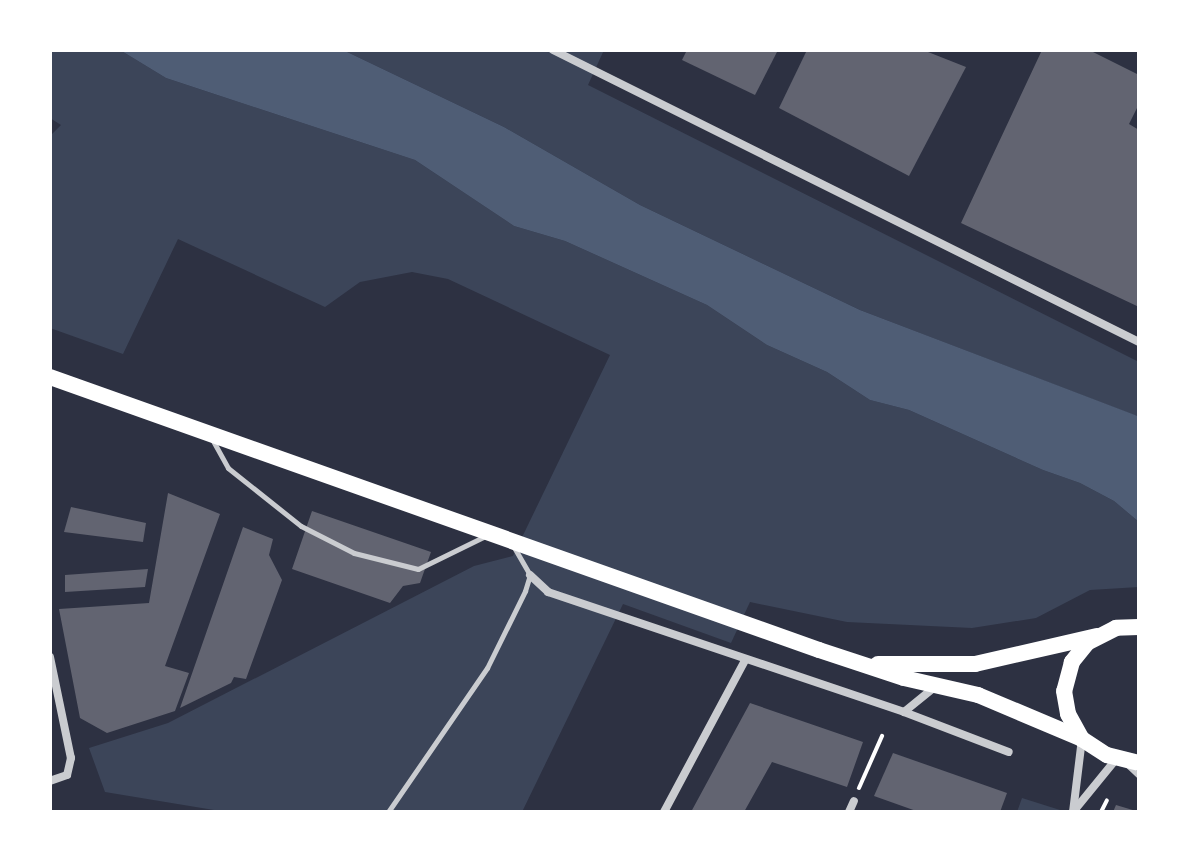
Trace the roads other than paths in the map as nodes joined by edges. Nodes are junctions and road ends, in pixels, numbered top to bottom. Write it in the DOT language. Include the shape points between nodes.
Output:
graph roads {
  1 [pos="553,50"];
  2 [pos="1139,342"];
  3 [pos="50,377"];
  4 [pos="210,435"];
  5 [pos="489,534"];
  6 [pos="511,542"];
  7 [pos="530,575"];
  8 [pos="1135,624"];
  9 [pos="1097,636"];
  10 [pos="50,657"];
  11 [pos="745,660"];
  12 [pos="864,663"];
  13 [pos="936,686"];
  14 [pos="904,712"];
  15 [pos="1082,739"];
  16 [pos="1009,752"];
  17 [pos="1128,760"];
  18 [pos="1139,776"];
  19 [pos="50,781"];
  20 [pos="854,801"];
  21 [pos="388,812"];
  22 [pos="664,812"];
  23 [pos="849,812"];
  24 [pos="1073,812"];
  1 -- 2 [label="street"];
  3 -- 4 [label="main road"];
  4 -- 5 [label="main road"];
  4 -- 5 [label="lane" via="228,468 301,526 354,553 418,569"];
  5 -- 6 [label="main road"];
  6 -- 7 [label="lane"];
  6 -- 12 [label="main road"];
  7 -- 11 [label="street" via="548,592"];
  7 -- 21 [label="lane" via="487,668"];
  8 -- 9 [label="main road"];
  9 -- 12 [label="main road" via="975,664"];
  9 -- 15 [label="main road" via="1080,650 1066,677 1068,714"];
  10 -- 19 [label="street" via="71,758 67,775"];
  11 -- 14 [label="street"];
  11 -- 22 [label="street"];
  12 -- 13 [label="main road"];
  13 -- 14 [label="street"];
  13 -- 15 [label="main road" via="978,695"];
  14 -- 16 [label="street"];
  15 -- 17 [label="main road"];
  15 -- 24 [label="street"];
  17 -- 18 [label="lane"];
  17 -- 24 [label="street"];
  20 -- 23 [label="street"];
}
